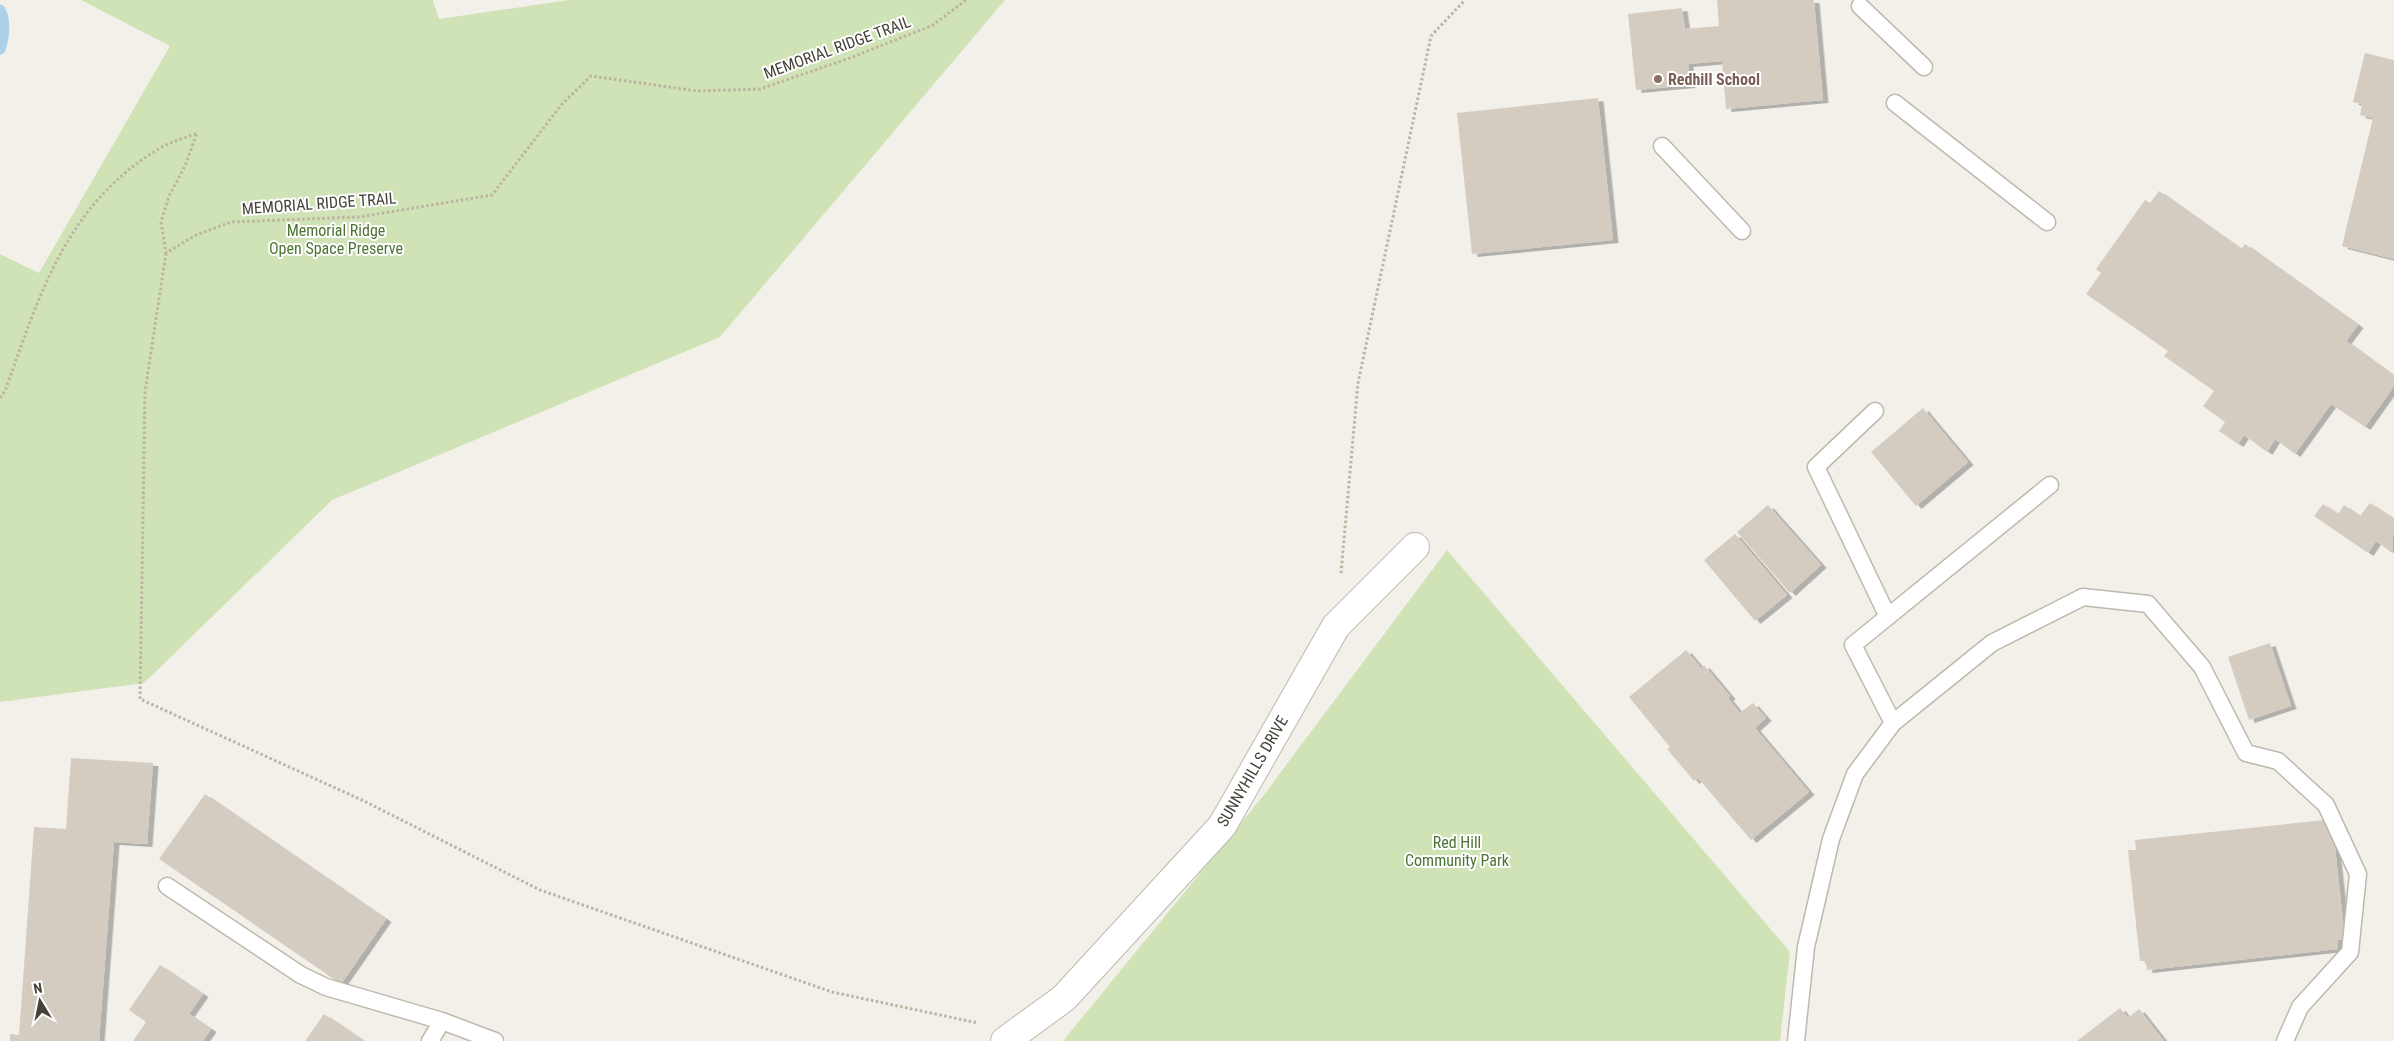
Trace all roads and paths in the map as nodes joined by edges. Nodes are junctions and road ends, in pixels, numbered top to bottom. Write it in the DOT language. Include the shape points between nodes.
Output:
graph roads {
  1 [pos="966,0"];
  2 [pos="1464,0"];
  3 [pos="1860,6"];
  4 [pos="1924,67"];
  5 [pos="1895,103"];
  6 [pos="1662,146"];
  7 [pos="2047,222"];
  8 [pos="1742,231"];
  9 [pos="166,253"];
  10 [pos="0,398"];
  11 [pos="1875,411"];
  12 [pos="2050,485"];
  13 [pos="1415,547"];
  14 [pos="1888,617"];
  15 [pos="1336,626"];
  16 [pos="1893,722"];
  17 [pos="168,886"];
  18 [pos="442,1021"];
  19 [pos="1011,1036"];
  20 [pos="430,1041"];
  21 [pos="495,1041"];
  22 [pos="1796,1041"];
  23 [pos="2285,1041"];
  1 -- 9 [label="path, MEMORIAL RIDGE TRAIL" via="933,25 760,89 696,91 591,76 562,104 492,195 359,217 231,222 196,235"];
  2 -- 15 [label="path" via="1431,36 1358,383"];
  3 -- 4 [label="lane"];
  5 -- 7 [label="lane"];
  6 -- 8 [label="lane"];
  9 -- 10 [label="path" via="161,222 168,196 185,166 197,133 162,147 125,174 87,211 54,262"];
  9 -- 19 [label="path" via="144,392 140,699 364,801 540,890 832,992"];
  11 -- 14 [label="lane" via="1816,467"];
  12 -- 14 [label="lane"];
  13 -- 15 [label="street, SUNNYHILLS DRIVE"];
  14 -- 16 [label="lane" via="1853,645"];
  15 -- 19 [label="street, SUNNYHILLS DRIVE" via="1222,826 1064,998"];
  16 -- 22 [label="lane" via="1855,774 1831,839 1806,948"];
  16 -- 23 [label="lane" via="1992,643 2083,597 2148,604 2202,667 2246,753 2278,761 2326,805 2358,874 2350,952 2300,1007"];
  17 -- 18 [label="lane" via="301,975"];
  18 -- 20 [label="lane"];
  18 -- 21 [label="lane"];
}
